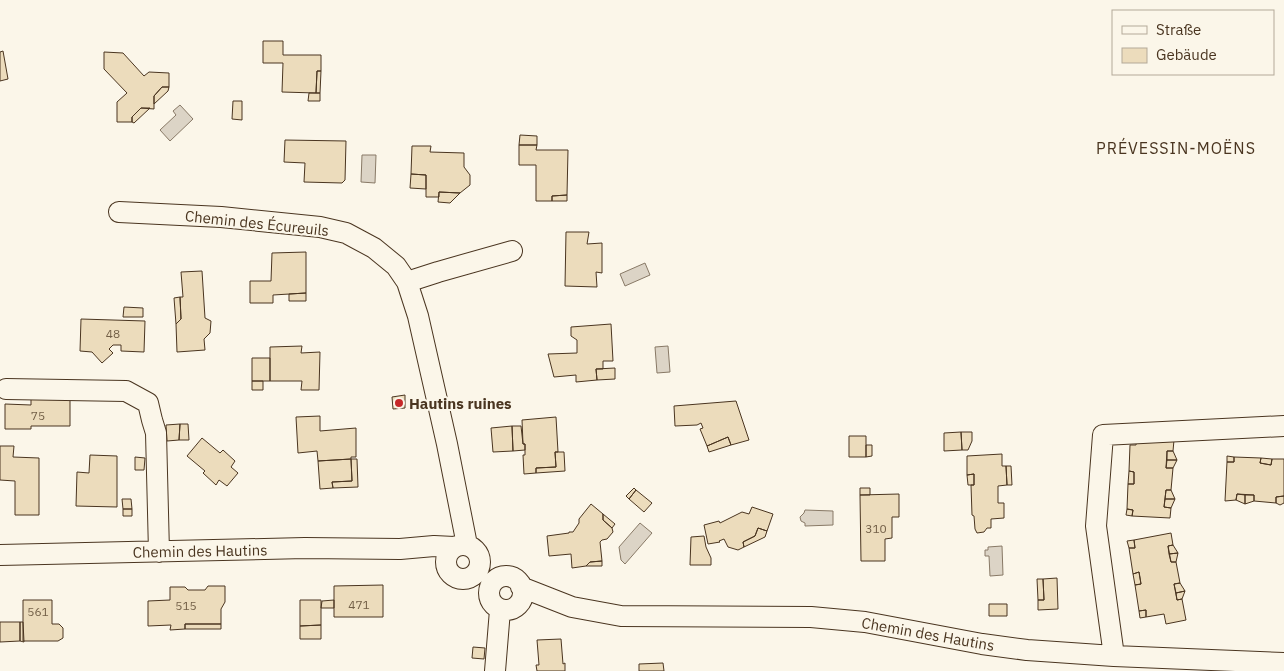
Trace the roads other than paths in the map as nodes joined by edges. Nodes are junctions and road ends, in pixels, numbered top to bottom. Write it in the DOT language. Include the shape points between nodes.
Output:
graph roads {
  1 [pos="118,212"];
  2 [pos="512,252"];
  3 [pos="407,282"];
  4 [pos="6,389"];
  5 [pos="1284,426"];
  6 [pos="160,552"];
  7 [pos="462,554"];
  8 [pos="0,555"];
  9 [pos="502,577"];
  10 [pos="521,587"];
  11 [pos="502,606"];
  12 [pos="572,607"];
  13 [pos="1114,656"];
  14 [pos="1284,663"];
  15 [pos="495,671"];
  1 -- 3 [label="street, Chemin des Écureuils" via="221,217 320,227 346,233 374,248 396,266"];
  2 -- 3 [label="street"];
  3 -- 7 [label="street, Chemin des Écureuils" via="418,316 447,444"];
  4 -- 6 [label="street" via="126,390 148,403 156,434"];
  5 -- 13 [label="street" via="1103,435 1096,526"];
  6 -- 7 [label="street, Chemin des Hautins" via="305,548 400,549"];
  6 -- 8 [label="street, Chemin des Hautins"];
  7 -- 9 [label="street, Chemin des Hautins"];
  7 -- 11 [label="street, Chemin des Hautins" via="450,573 465,579"];
  9 -- 10 [label="street, Chemin des Hautins" via="513,578"];
  9 -- 11 [label="street" via="490,586 489,594"];
  10 -- 11 [label="street" via="522,598"];
  10 -- 12 [label="street, Chemin des Hautins"];
  11 -- 12 [label="street, Chemin des Hautins"];
  11 -- 15 [label="street"];
  12 -- 13 [label="street, Chemin des Hautins" via="621,616 811,617 865,622 1027,650"];
  13 -- 14 [label="street, Chemin des Hautins"];
}
